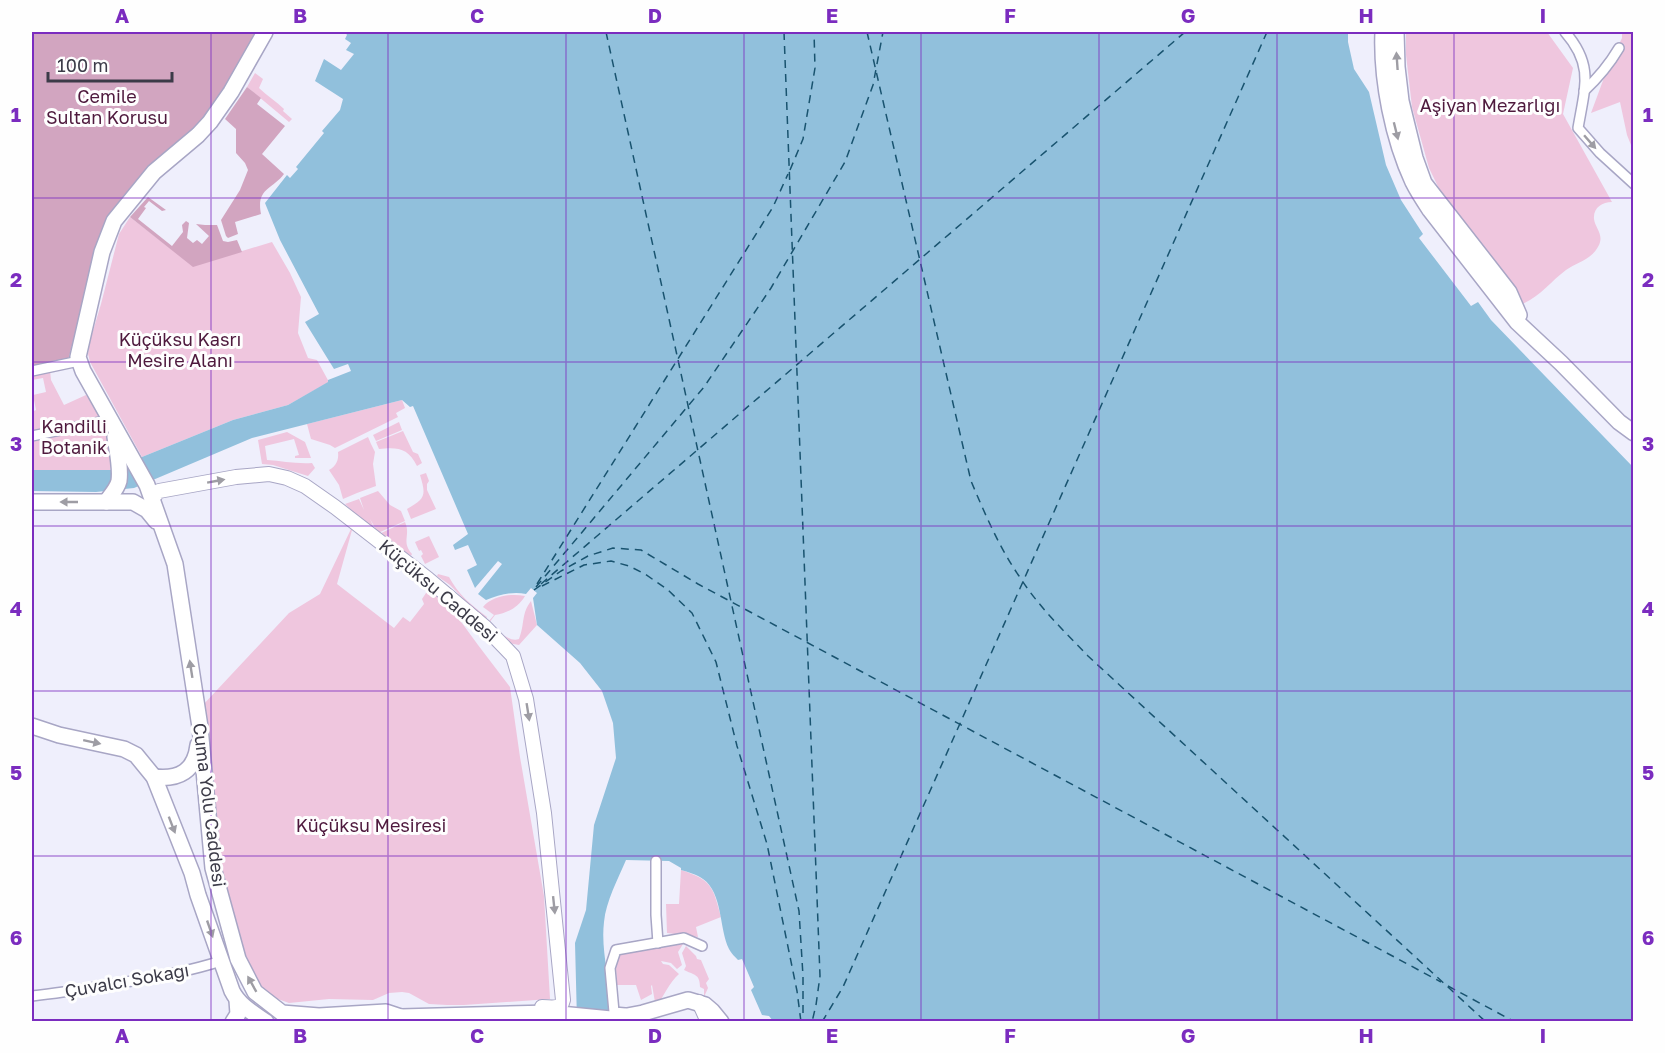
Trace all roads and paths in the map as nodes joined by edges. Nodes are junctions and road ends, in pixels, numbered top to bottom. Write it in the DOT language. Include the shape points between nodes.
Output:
graph roads {
  1 [pos="265,32"];
  2 [pos="1383,32"];
  3 [pos="1395,32"];
  4 [pos="1565,32"];
  5 [pos="1619,48"];
  6 [pos="1584,91"];
  7 [pos="1634,184"];
  8 [pos="1531,333"];
  9 [pos="79,362"];
  10 [pos="32,371"];
  11 [pos="111,422"];
  12 [pos="1634,433"];
  13 [pos="32,436"];
  14 [pos="125,458"];
  15 [pos="150,495"];
  16 [pos="32,502"];
  17 [pos="106,502"];
  18 [pos="200,727"];
  19 [pos="33,728"];
  20 [pos="154,777"];
  21 [pos="656,861"];
  22 [pos="213,868"];
  23 [pos="192,873"];
  24 [pos="658,943"];
  25 [pos="702,946"];
  26 [pos="221,961"];
  27 [pos="32,996"];
  28 [pos="699,1002"];
  29 [pos="239,1014"];
  30 [pos="283,1017"];
  31 [pos="507,1017"];
  32 [pos="545,1017"];
  33 [pos="639,1017"];
  34 [pos="394,1019"];
  35 [pos="266,1022"];
  36 [pos="708,1022"];
  37 [pos="721,1022"];
  1 -- 9 [label="main road" via="217,114 154,172 114,221 102,252 78,351"];
  2 -- 8 [label="main road, one-way" via="1390,106 1414,185 1517,322"];
  8 -- 3 [label="main road, one-way" via="1509,292 1424,183 1401,101"];
  4 -- 6 [label="street" via="1579,49 1586,75"];
  5 -- 6 [label="street" via="1611,63"];
  6 -- 7 [label="street, one-way" via="1578,128"];
  8 -- 12 [label="main road"];
  9 -- 10 [label="street"];
  9 -- 11 [label="main road"];
  11 -- 13 [label="street"];
  11 -- 14 [label="main road"];
  14 -- 15 [label="main road, Cuma Yolu Caddesi"];
  14 -- 17 [label="main road" via="116,488"];
  15 -- 17 [label="main road, Küçüksu Caddesi" via="133,502"];
  18 -- 15 [label="main road, Cuma Yolu Caddesi, one-way" via="175,564"];
  15 -- 31 [label="street, Küçüksu Caddesi, one-way" via="236,477 269,474 287,478 335,507 428,579 513,656 526,699 544,813 563,1000 559,1007 536,1007"];
  17 -- 16 [label="main road, Küçüksu Caddesi, one-way"];
  18 -- 20 [label="main road" via="191,766 178,776"];
  18 -- 22 [label="main road, Cuma Yolu Caddesi"];
  19 -- 20 [label="main road, Cuma Yolu Caddesi, one-way" via="124,748 136,755"];
  20 -- 23 [label="main road, Cuma Yolu Caddesi, one-way"];
  21 -- 24 [label="street"];
  22 -- 23 [label="main road" via="206,866"];
  30 -- 22 [label="main road, Cuma Yolu Caddesi, one-way" via="255,992 238,959"];
  23 -- 26 [label="main road, Cuma Yolu Caddesi, one-way"];
  24 -- 25 [label="street" via="684,938"];
  24 -- 33 [label="street" via="616,950 610,968 614,1011"];
  26 -- 27 [label="street, Çuvalcı Sokağı" via="156,977"];
  26 -- 29 [label="main road, Cuma Yolu Caddesi"];
  28 -- 33 [label="main road, Cuma Yolu Caddesi" via="688,1000"];
  28 -- 36 [label="street"];
  28 -- 37 [label="main road"];
  29 -- 35 [label="main road, Cuma Yolu Caddesi" via="254,1014"];
  30 -- 34 [label="main road, Cuma Yolu Caddesi" via="386,1012"];
  31 -- 32 [label="main road, Cuma Yolu Caddesi"];
  31 -- 34 [label="main road, Cuma Yolu Caddesi"];
  32 -- 33 [label="main road, Cuma Yolu Caddesi"];
}
